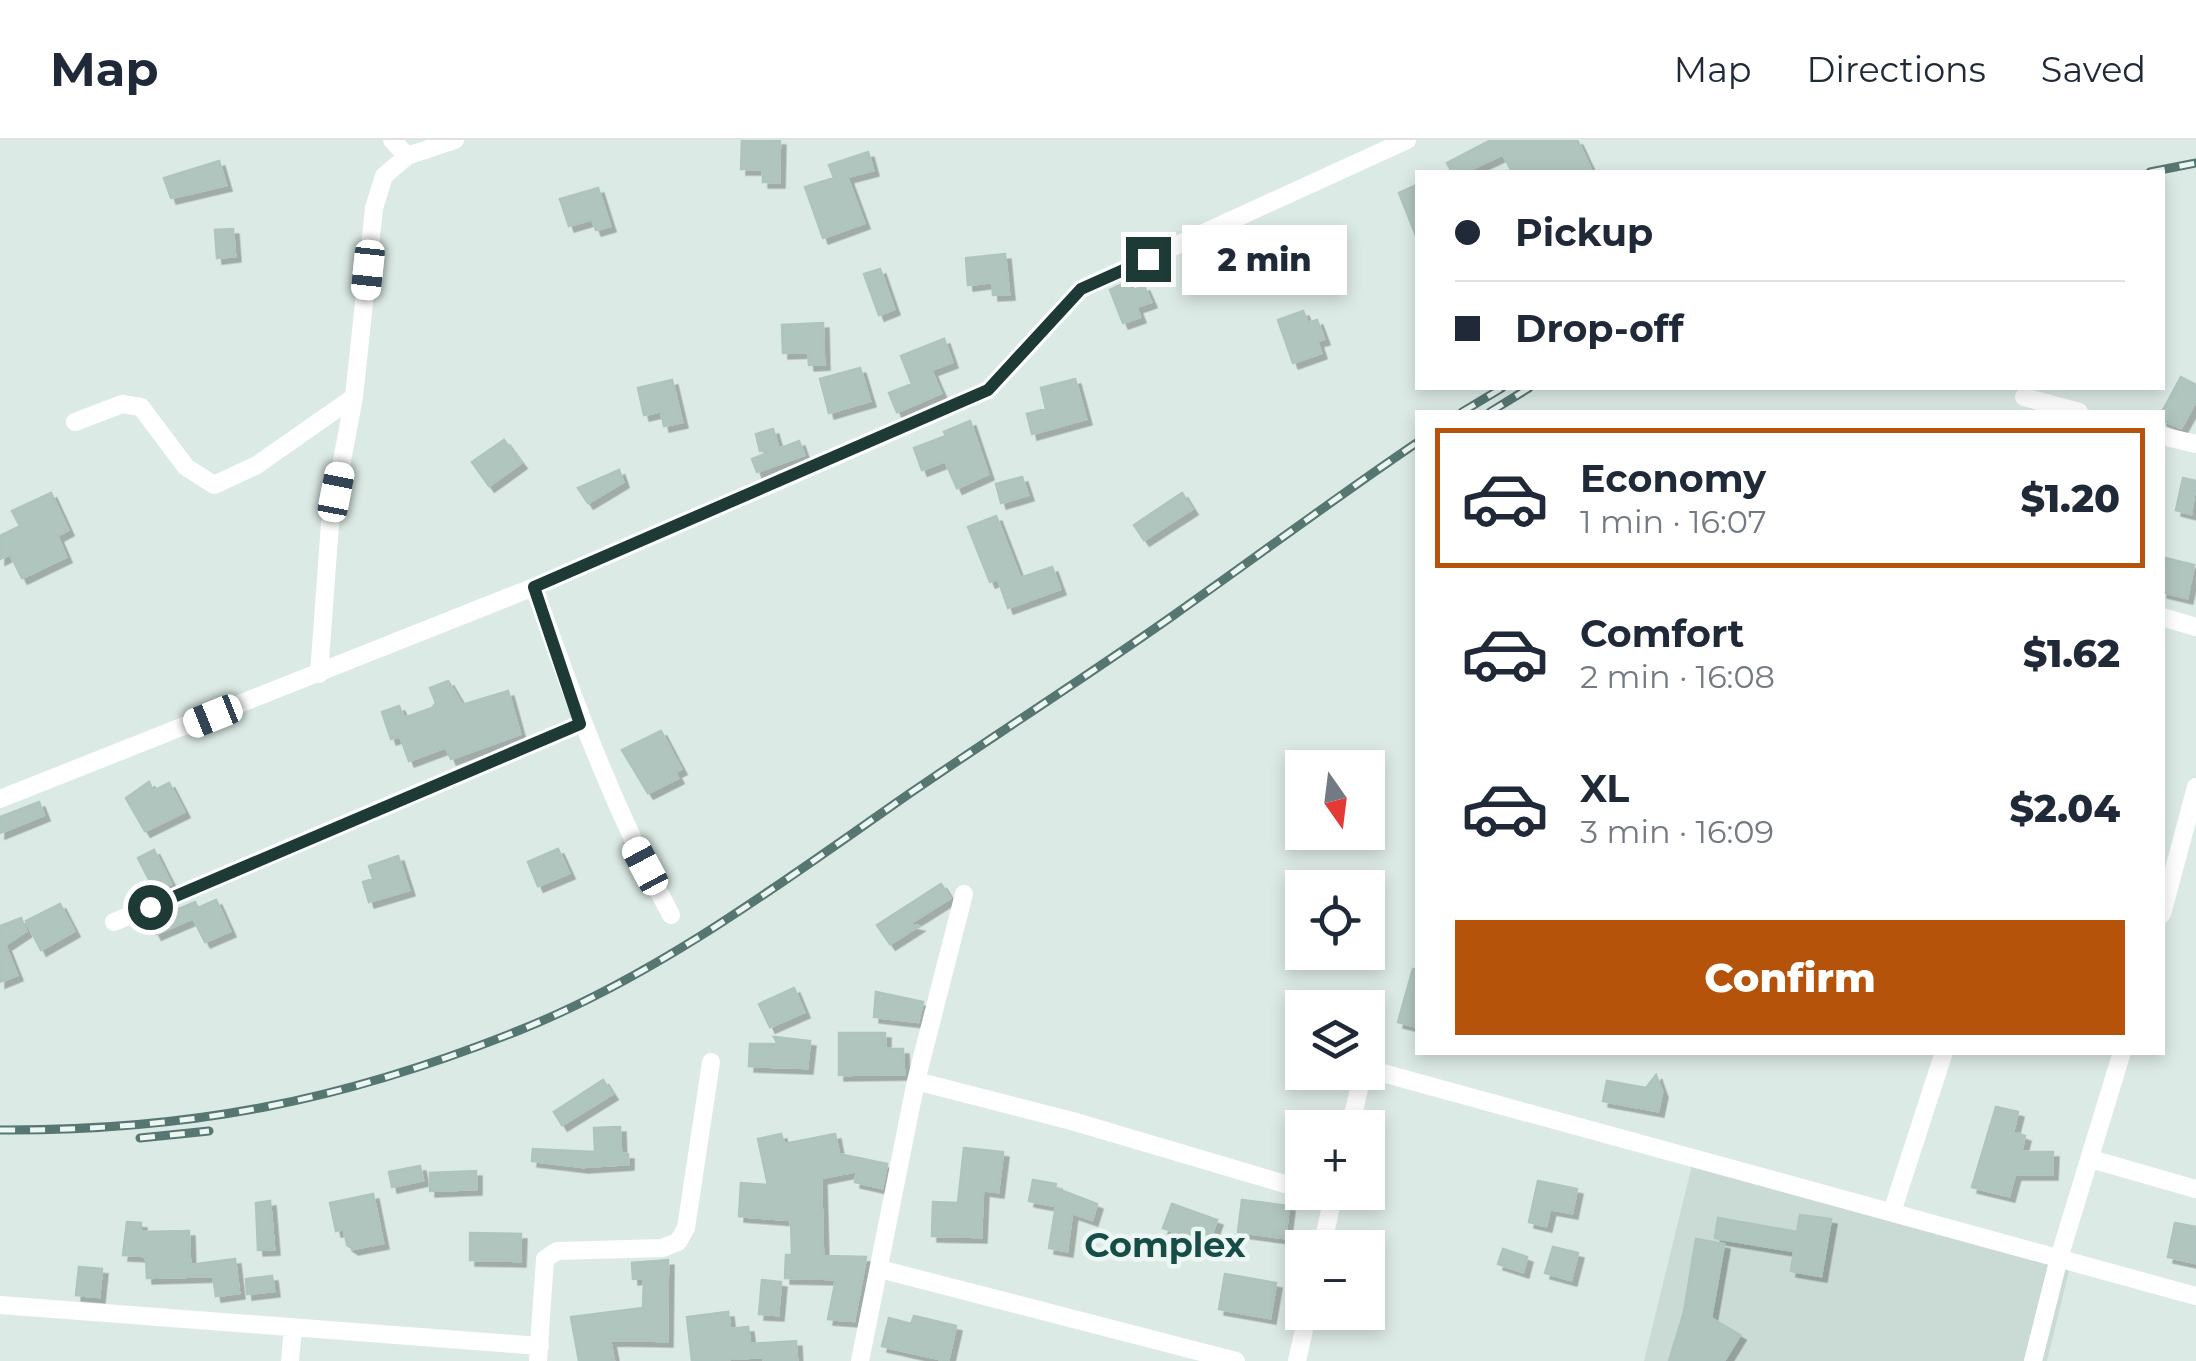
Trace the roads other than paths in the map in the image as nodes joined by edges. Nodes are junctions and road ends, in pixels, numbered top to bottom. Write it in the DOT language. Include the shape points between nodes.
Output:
graph roads {
  1 [pos="392,140"];
  2 [pos="455,140"];
  3 [pos="1406,140"];
  4 [pos="408,156"];
  5 [pos="2024,397"];
  6 [pos="354,398"];
  7 [pos="2072,410"];
  8 [pos="75,422"];
  9 [pos="2165,437"];
  10 [pos="2196,444"];
  11 [pos="534,587"];
  12 [pos="2165,619"];
  13 [pos="2196,627"];
  14 [pos="320,674"];
  15 [pos="580,724"];
  16 [pos="2196,786"];
  17 [pos="0,799"];
  18 [pos="964,894"];
  19 [pos="2165,903"];
  20 [pos="671,914"];
  21 [pos="114,922"];
  22 [pos="1943,1055"];
  23 [pos="2121,1055"];
  24 [pos="711,1062"];
  25 [pos="1385,1076"];
  26 [pos="916,1081"];
  27 [pos="2091,1159"];
  28 [pos="1285,1183"];
  29 [pos="2196,1188"];
  30 [pos="1892,1212"];
  31 [pos="2059,1258"];
  32 [pos="880,1269"];
  33 [pos="2196,1296"];
  34 [pos="0,1305"];
  35 [pos="293,1328"];
  36 [pos="1304,1330"];
  37 [pos="539,1354"];
  38 [pos="290,1361"];
  39 [pos="860,1361"];
  40 [pos="1236,1361"];
  41 [pos="1297,1361"];
  42 [pos="2034,1361"];
  1 -- 4 [label="street"];
  2 -- 4 [label="street"];
  3 -- 11 [label="street" via="1081,289 988,390"];
  4 -- 6 [label="street" via="384,176 374,208"];
  5 -- 7 [label="street"];
  6 -- 8 [label="street" via="257,465 214,485 186,467 141,406 122,404"];
  6 -- 14 [label="street" via="330,524"];
  9 -- 10 [label="street"];
  11 -- 14 [label="street"];
  11 -- 15 [label="street"];
  12 -- 13 [label="street"];
  14 -- 17 [label="street"];
  15 -- 20 [label="street"];
  15 -- 21 [label="street"];
  16 -- 19 [label="street"];
  18 -- 26 [label="street"];
  22 -- 30 [label="street"];
  23 -- 27 [label="street"];
  24 -- 37 [label="street" via="686,1228 678,1242 557,1250 545,1259"];
  25 -- 30 [label="street"];
  26 -- 28 [label="street"];
  26 -- 32 [label="street"];
  27 -- 29 [label="street"];
  27 -- 31 [label="street"];
  30 -- 31 [label="street"];
  31 -- 33 [label="street"];
  31 -- 42 [label="street"];
  32 -- 39 [label="street"];
  32 -- 40 [label="street"];
  34 -- 35 [label="street"];
  35 -- 37 [label="street"];
  35 -- 38 [label="street"];
  36 -- 41 [label="street"];
}
